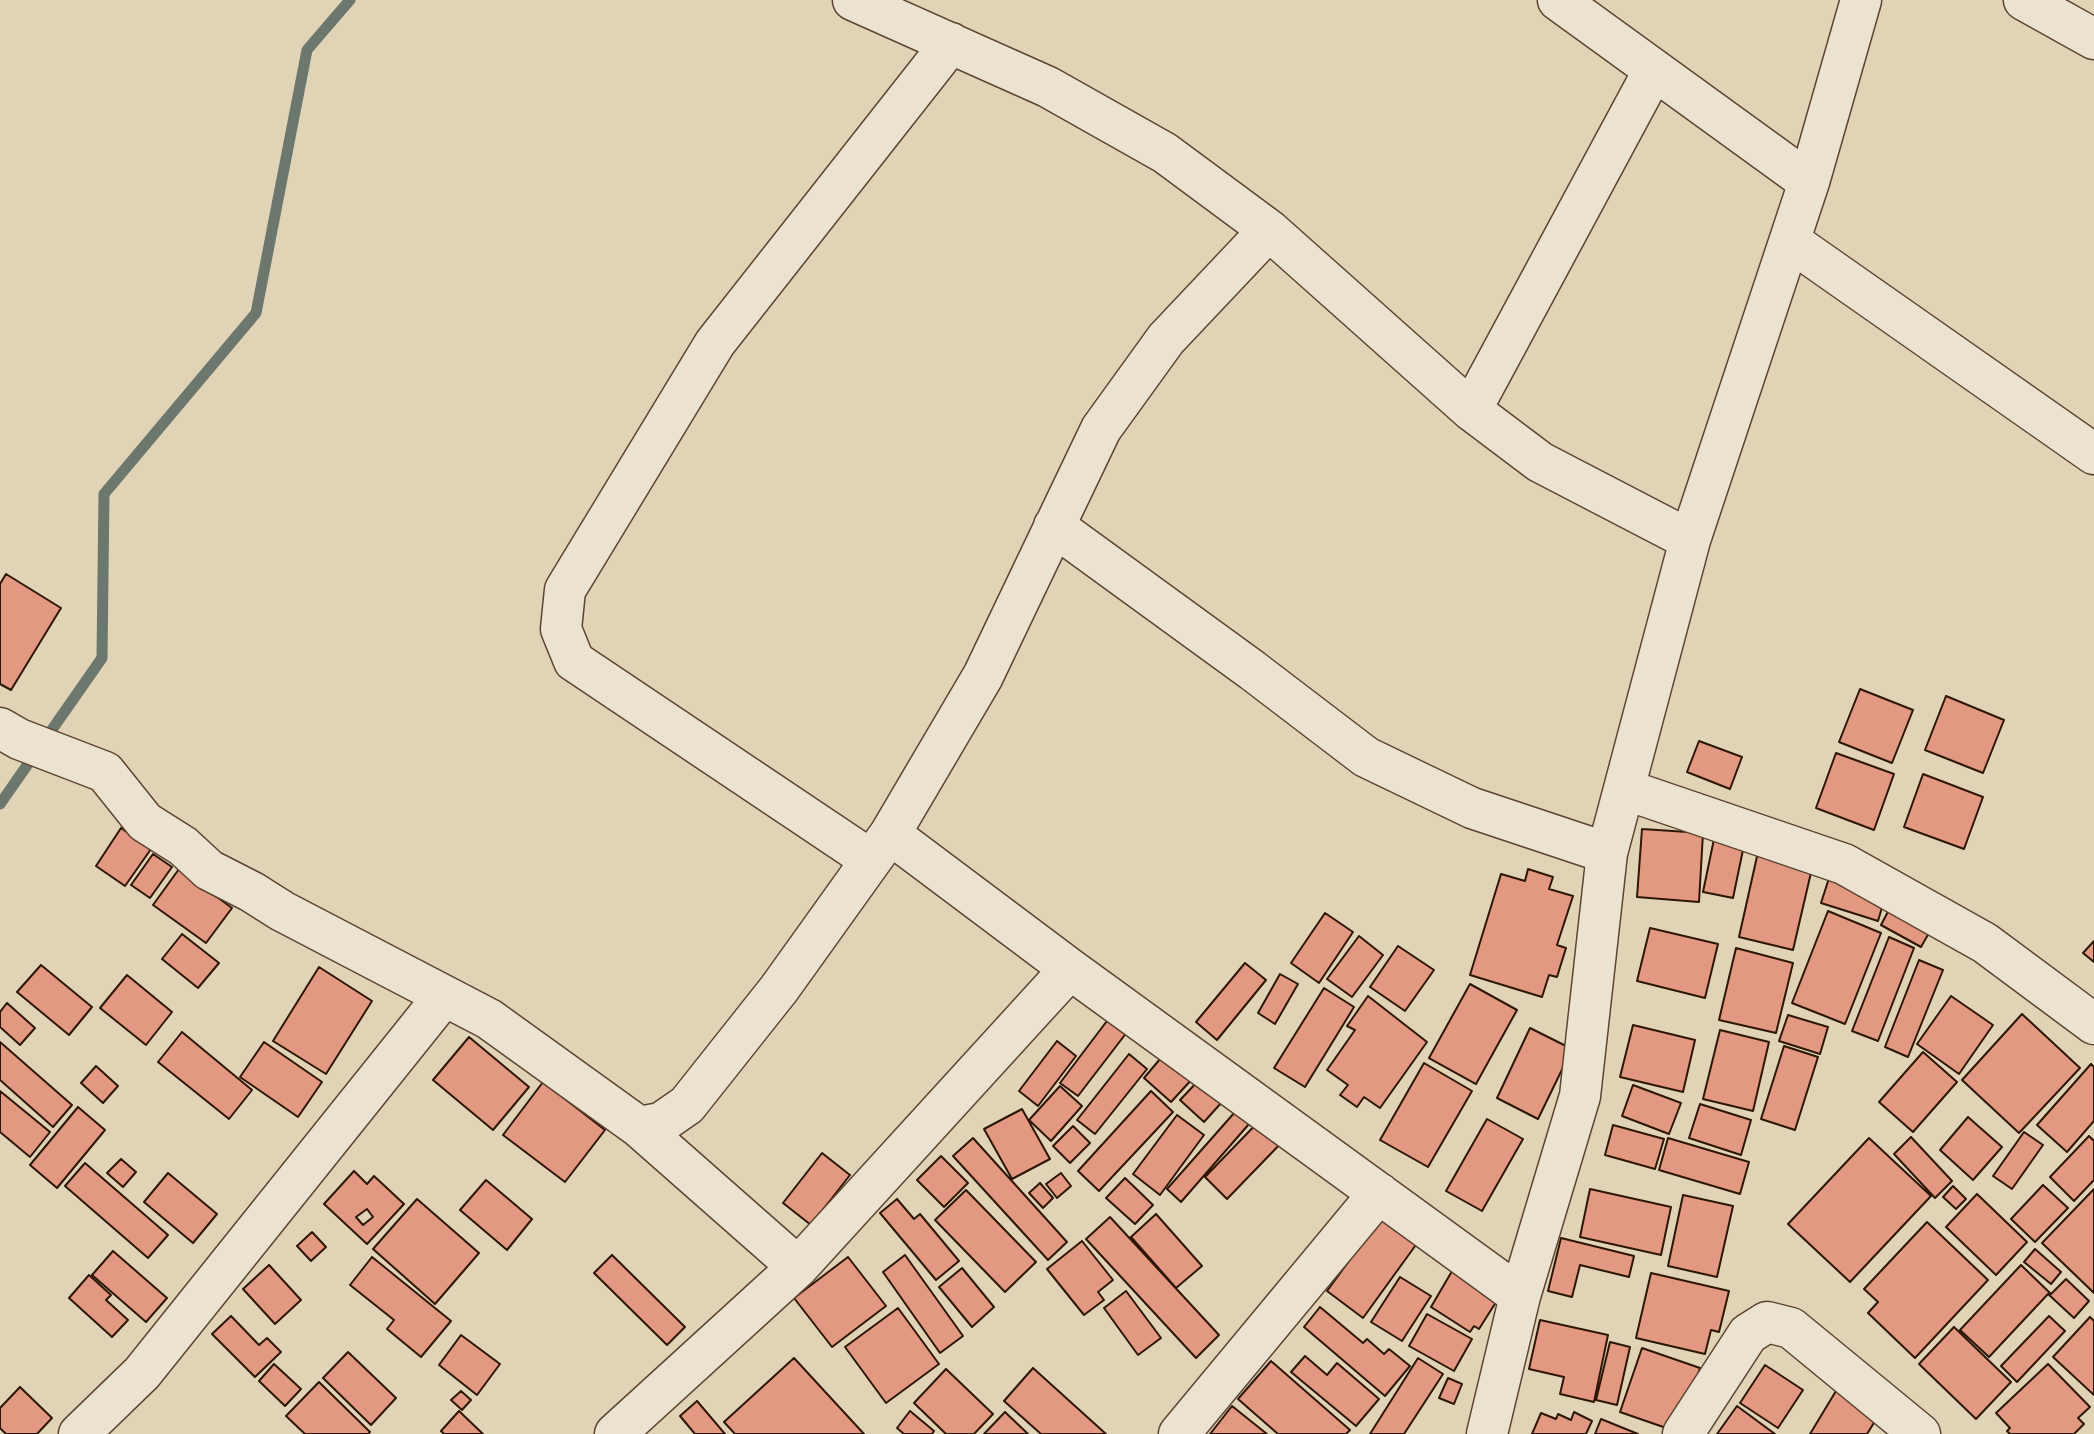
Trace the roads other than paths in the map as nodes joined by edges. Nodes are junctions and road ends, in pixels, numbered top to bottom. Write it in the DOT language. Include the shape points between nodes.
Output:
graph roads {
  1 [pos="853,0"];
  2 [pos="1558,0"];
  3 [pos="1861,0"];
  4 [pos="2024,0"];
  5 [pos="2094,39"];
  6 [pos="951,43"];
  7 [pos="1654,70"];
  8 [pos="1809,182"];
  9 [pos="1269,230"];
  10 [pos="1790,241"];
  11 [pos="1471,410"];
  12 [pos="2094,454"];
  13 [pos="1054,526"];
  14 [pos="1690,540"];
  15 [pos="26,741"];
  16 [pos="1624,789"];
  17 [pos="881,847"];
  18 [pos="1607,853"];
  19 [pos="1070,969"];
  20 [pos="444,996"];
  21 [pos="2094,1024"];
  22 [pos="639,1127"];
  23 [pos="1379,1193"];
  24 [pos="798,1267"];
  25 [pos="1520,1296"];
  26 [pos="79,1434"];
  27 [pos="615,1434"];
  28 [pos="1179,1434"];
  29 [pos="1487,1434"];
  30 [pos="1683,1434"];
  31 [pos="1920,1434"];
  1 -- 6 [label="street"];
  2 -- 7 [label="street"];
  3 -- 8 [label="street"];
  4 -- 5 [label="street"];
  6 -- 9 [label="street" via="1048,87 1165,153"];
  6 -- 17 [label="street" via="715,343 565,590 561,629 574,661"];
  7 -- 8 [label="street"];
  7 -- 11 [label="street"];
  8 -- 10 [label="street"];
  9 -- 11 [label="street"];
  9 -- 13 [label="street" via="1166,339 1138,377 1101,429"];
  10 -- 12 [label="street"];
  10 -- 14 [label="street"];
  11 -- 14 [label="street" via="1540,462"];
  13 -- 17 [label="street" via="983,676"];
  13 -- 18 [label="street" via="1366,757 1472,808"];
  14 -- 16 [label="street"];
  15 -- 20 [label="street" via="105,772 145,822 209,870"];
  16 -- 18 [label="street"];
  16 -- 21 [label="street" via="1844,864 1985,943"];
  17 -- 19 [label="street"];
  17 -- 22 [label="street" via="687,1105 661,1123"];
  18 -- 25 [label="street" via="1580,1096"];
  19 -- 23 [label="street"];
  19 -- 24 [label="street"];
  20 -- 22 [label="street" via="489,1019"];
  20 -- 26 [label="street" via="142,1373"];
  22 -- 24 [label="street"];
  23 -- 25 [label="street"];
  23 -- 28 [label="street"];
  24 -- 27 [label="street"];
  25 -- 29 [label="street"];
  30 -- 31 [label="street" via="1748,1334 1767,1322 1791,1328"];
}
